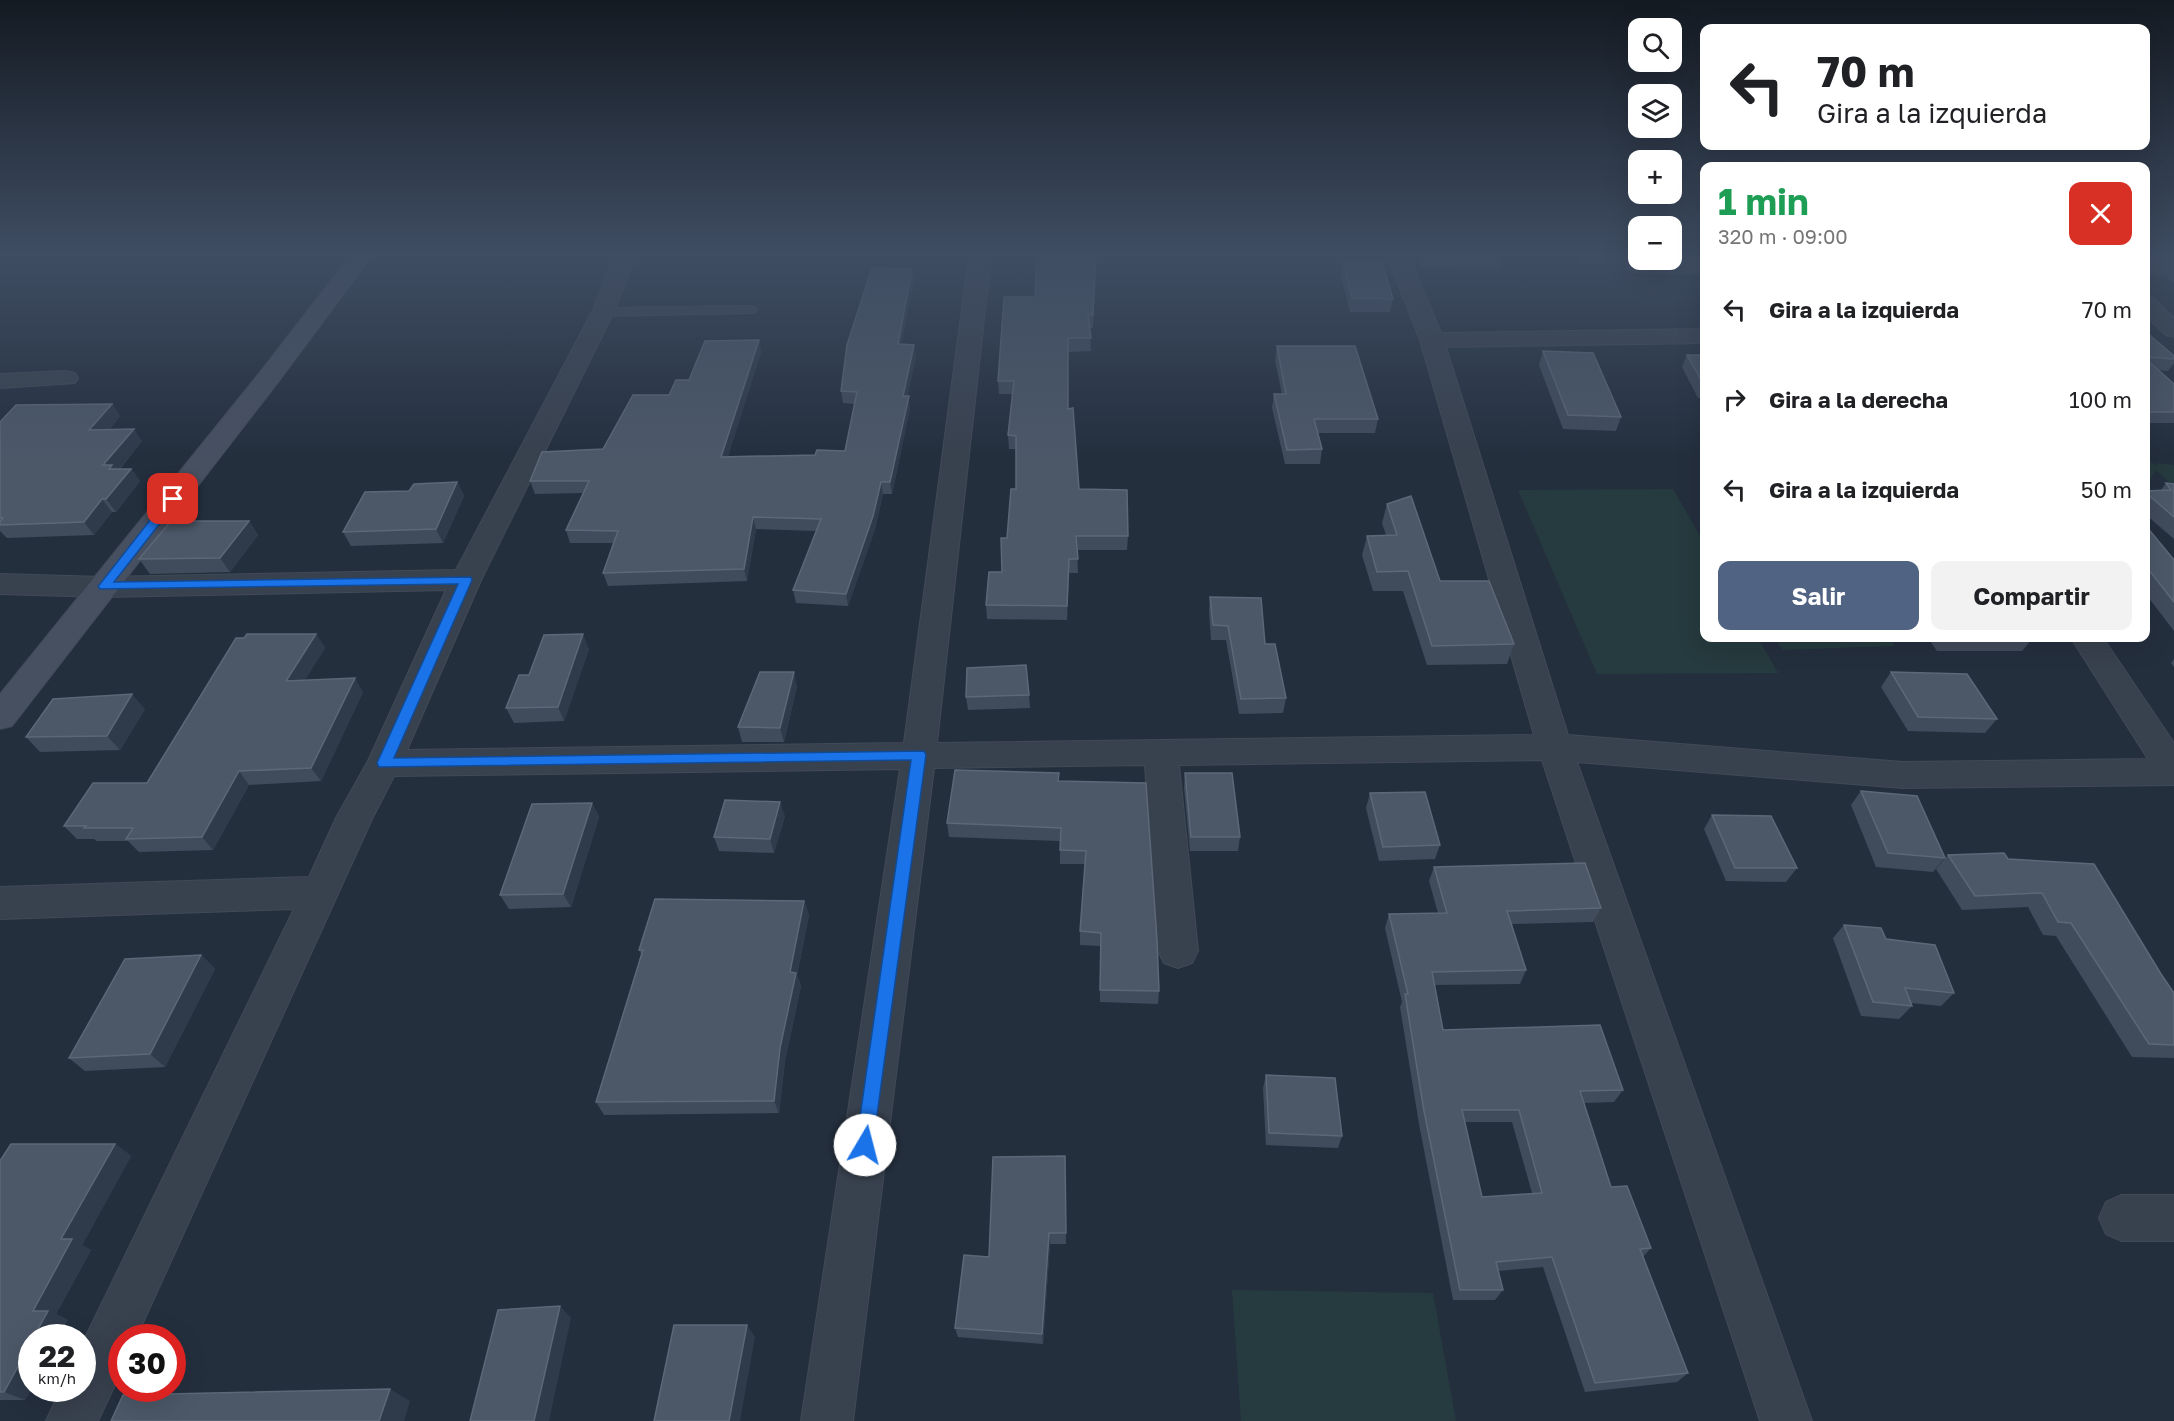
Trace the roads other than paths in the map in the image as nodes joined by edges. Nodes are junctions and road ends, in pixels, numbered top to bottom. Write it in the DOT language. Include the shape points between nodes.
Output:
graph roads {
  1 [pos="311,322"];
  2 [pos="598,322"];
  3 [pos="972,322"];
  4 [pos="1425,322"];
  5 [pos="2150,329"];
  6 [pos="2173,329"];
  7 [pos="1700,336"];
  8 [pos="1432,340"];
  9 [pos="66,378"];
  10 [pos="0,381"];
  11 [pos="466,580"];
  12 [pos="0,585"];
  13 [pos="104,586"];
  14 [pos="2090,642"];
  15 [pos="0,717"];
  16 [pos="1555,747"];
  17 [pos="1161,751"];
  18 [pos="919,755"];
  19 [pos="384,763"];
  20 [pos="2174,771"];
  21 [pos="321,892"];
  22 [pos="0,903"];
  23 [pos="1178,951"];
  24 [pos="2122,1218"];
  25 [pos="2174,1218"];
  26 [pos="72,1421"];
  27 [pos="827,1421"];
  28 [pos="1786,1421"];
  1 -- 13 [label="main road"];
  2 -- 11 [label="street"];
  3 -- 18 [label="street"];
  4 -- 8 [label="street"];
  5 -- 6 [label="street"];
  7 -- 8 [label="street"];
  8 -- 16 [label="street"];
  9 -- 10 [label="street"];
  11 -- 13 [label="street"];
  11 -- 19 [label="street"];
  12 -- 13 [label="street"];
  13 -- 15 [label="main road"];
  14 -- 20 [label="street"];
  16 -- 17 [label="street"];
  16 -- 20 [label="street" via="1903,775"];
  16 -- 28 [label="street"];
  17 -- 18 [label="street"];
  17 -- 23 [label="street"];
  18 -- 19 [label="street"];
  18 -- 27 [label="street"];
  19 -- 21 [label="street"];
  21 -- 22 [label="street"];
  21 -- 26 [label="street"];
  24 -- 25 [label="street"];
}
